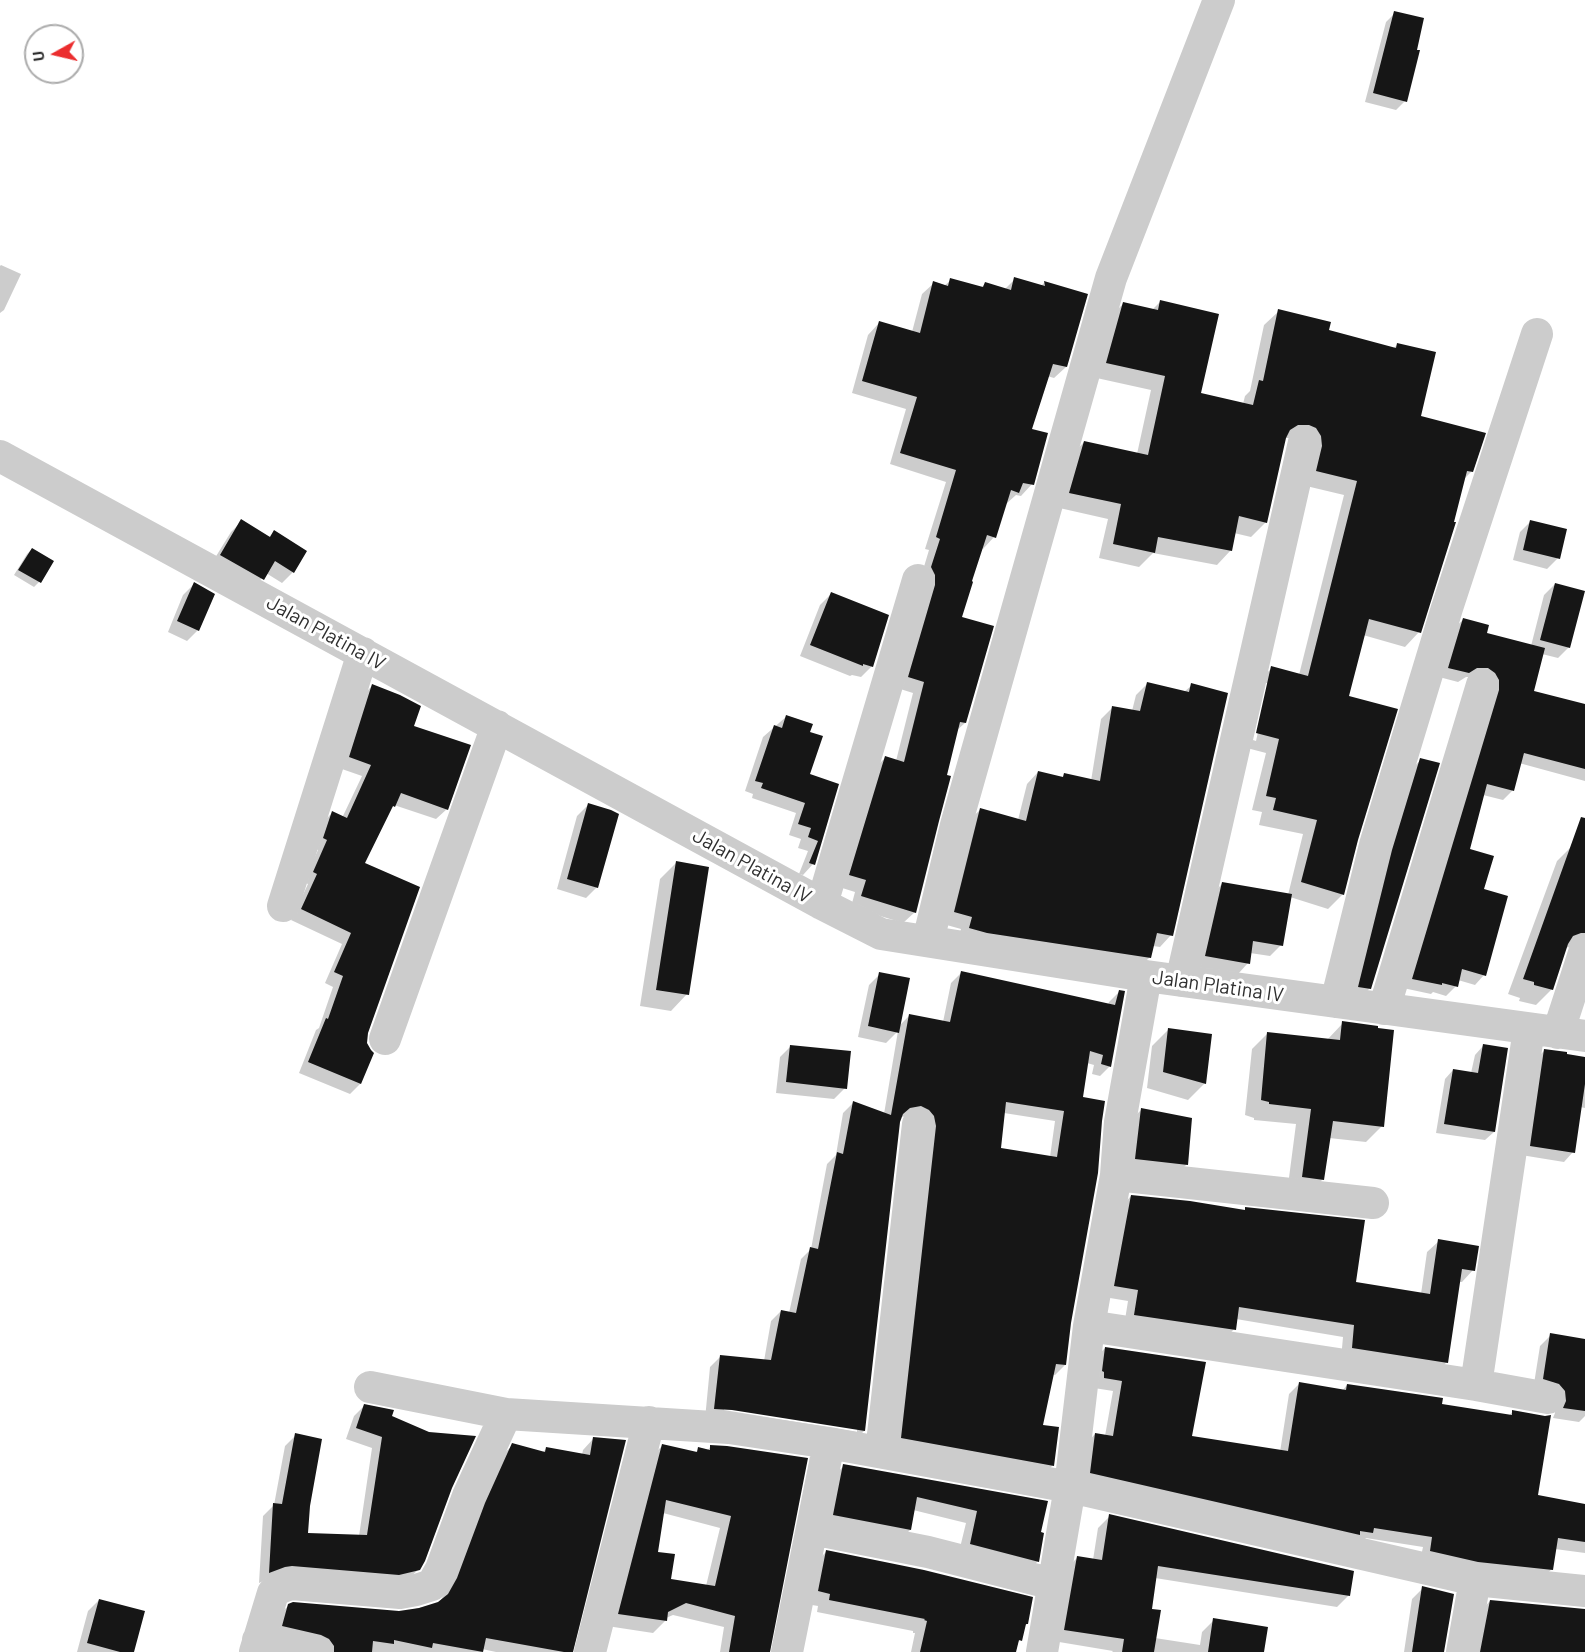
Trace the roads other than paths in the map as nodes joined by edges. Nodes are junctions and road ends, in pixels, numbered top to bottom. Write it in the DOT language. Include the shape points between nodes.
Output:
graph roads {
  1 [pos="1219,0"];
  2 [pos="1538,334"];
  3 [pos="1304,442"];
  4 [pos="0,456"];
  5 [pos="918,580"];
  6 [pos="363,653"];
  7 [pos="1482,685"];
  8 [pos="497,726"];
  9 [pos="822,904"];
  10 [pos="283,906"];
  11 [pos="928,941"];
  12 [pos="1585,950"];
  13 [pos="1146,976"];
  14 [pos="1181,981"];
  15 [pos="1336,1002"];
  16 [pos="1384,1009"];
  17 [pos="1558,1033"];
  18 [pos="385,1039"];
  19 [pos="918,1124"];
  20 [pos="1116,1174"];
  21 [pos="1372,1203"];
  22 [pos="1089,1326"];
  23 [pos="1476,1385"];
  24 [pos="370,1387"];
  25 [pos="1548,1398"];
  26 [pos="506,1414"];
  27 [pos="649,1422"];
  28 [pos="829,1443"];
  29 [pos="881,1452"];
  30 [pos="1070,1487"];
  31 [pos="812,1529"];
  32 [pos="1475,1580"];
  33 [pos="1053,1584"];
  34 [pos="1585,1591"];
  35 [pos="256,1646"];
  36 [pos="317,1652"];
  37 [pos="590,1652"];
  38 [pos="787,1652"];
  39 [pos="1042,1652"];
  40 [pos="1462,1652"];
  1 -- 11 [label="street" via="1112,278 957,825"];
  2 -- 15 [label="street" via="1447,608 1375,845"];
  3 -- 14 [label="street"];
  4 -- 6 [label="street, Jalan Platina IV"];
  5 -- 9 [label="street"];
  6 -- 8 [label="street, Jalan Platina IV"];
  6 -- 10 [label="street"];
  7 -- 16 [label="street"];
  8 -- 9 [label="street, Jalan Platina IV"];
  8 -- 18 [label="street"];
  9 -- 11 [label="street, Jalan Platina IV" via="881,934"];
  11 -- 13 [label="street, Jalan Platina IV"];
  12 -- 17 [label="street"];
  13 -- 14 [label="street, Jalan Platina IV"];
  13 -- 20 [label="street" via="1120,1122"];
  14 -- 15 [label="street, Jalan Platina IV"];
  15 -- 16 [label="street, Jalan Platina IV"];
  16 -- 17 [label="street, Jalan Platina IV"];
  17 -- 23 [label="street"];
  19 -- 29 [label="street"];
  20 -- 21 [label="street"];
  20 -- 22 [label="street"];
  22 -- 23 [label="street"];
  22 -- 30 [label="street"];
  23 -- 25 [label="street"];
  24 -- 26 [label="street"];
  26 -- 27 [label="street"];
  26 -- 35 [label="street" via="432,1585 400,1593 291,1584 273,1593"];
  27 -- 28 [label="street" via="729,1428"];
  27 -- 37 [label="street"];
  28 -- 29 [label="street"];
  28 -- 31 [label="street"];
  29 -- 30 [label="street"];
  30 -- 32 [label="street"];
  30 -- 33 [label="street"];
  31 -- 33 [label="street" via="928,1552"];
  31 -- 38 [label="street"];
  32 -- 34 [label="street"];
  32 -- 40 [label="street"];
  33 -- 39 [label="street"];
  35 -- 36 [label="street"];
}
